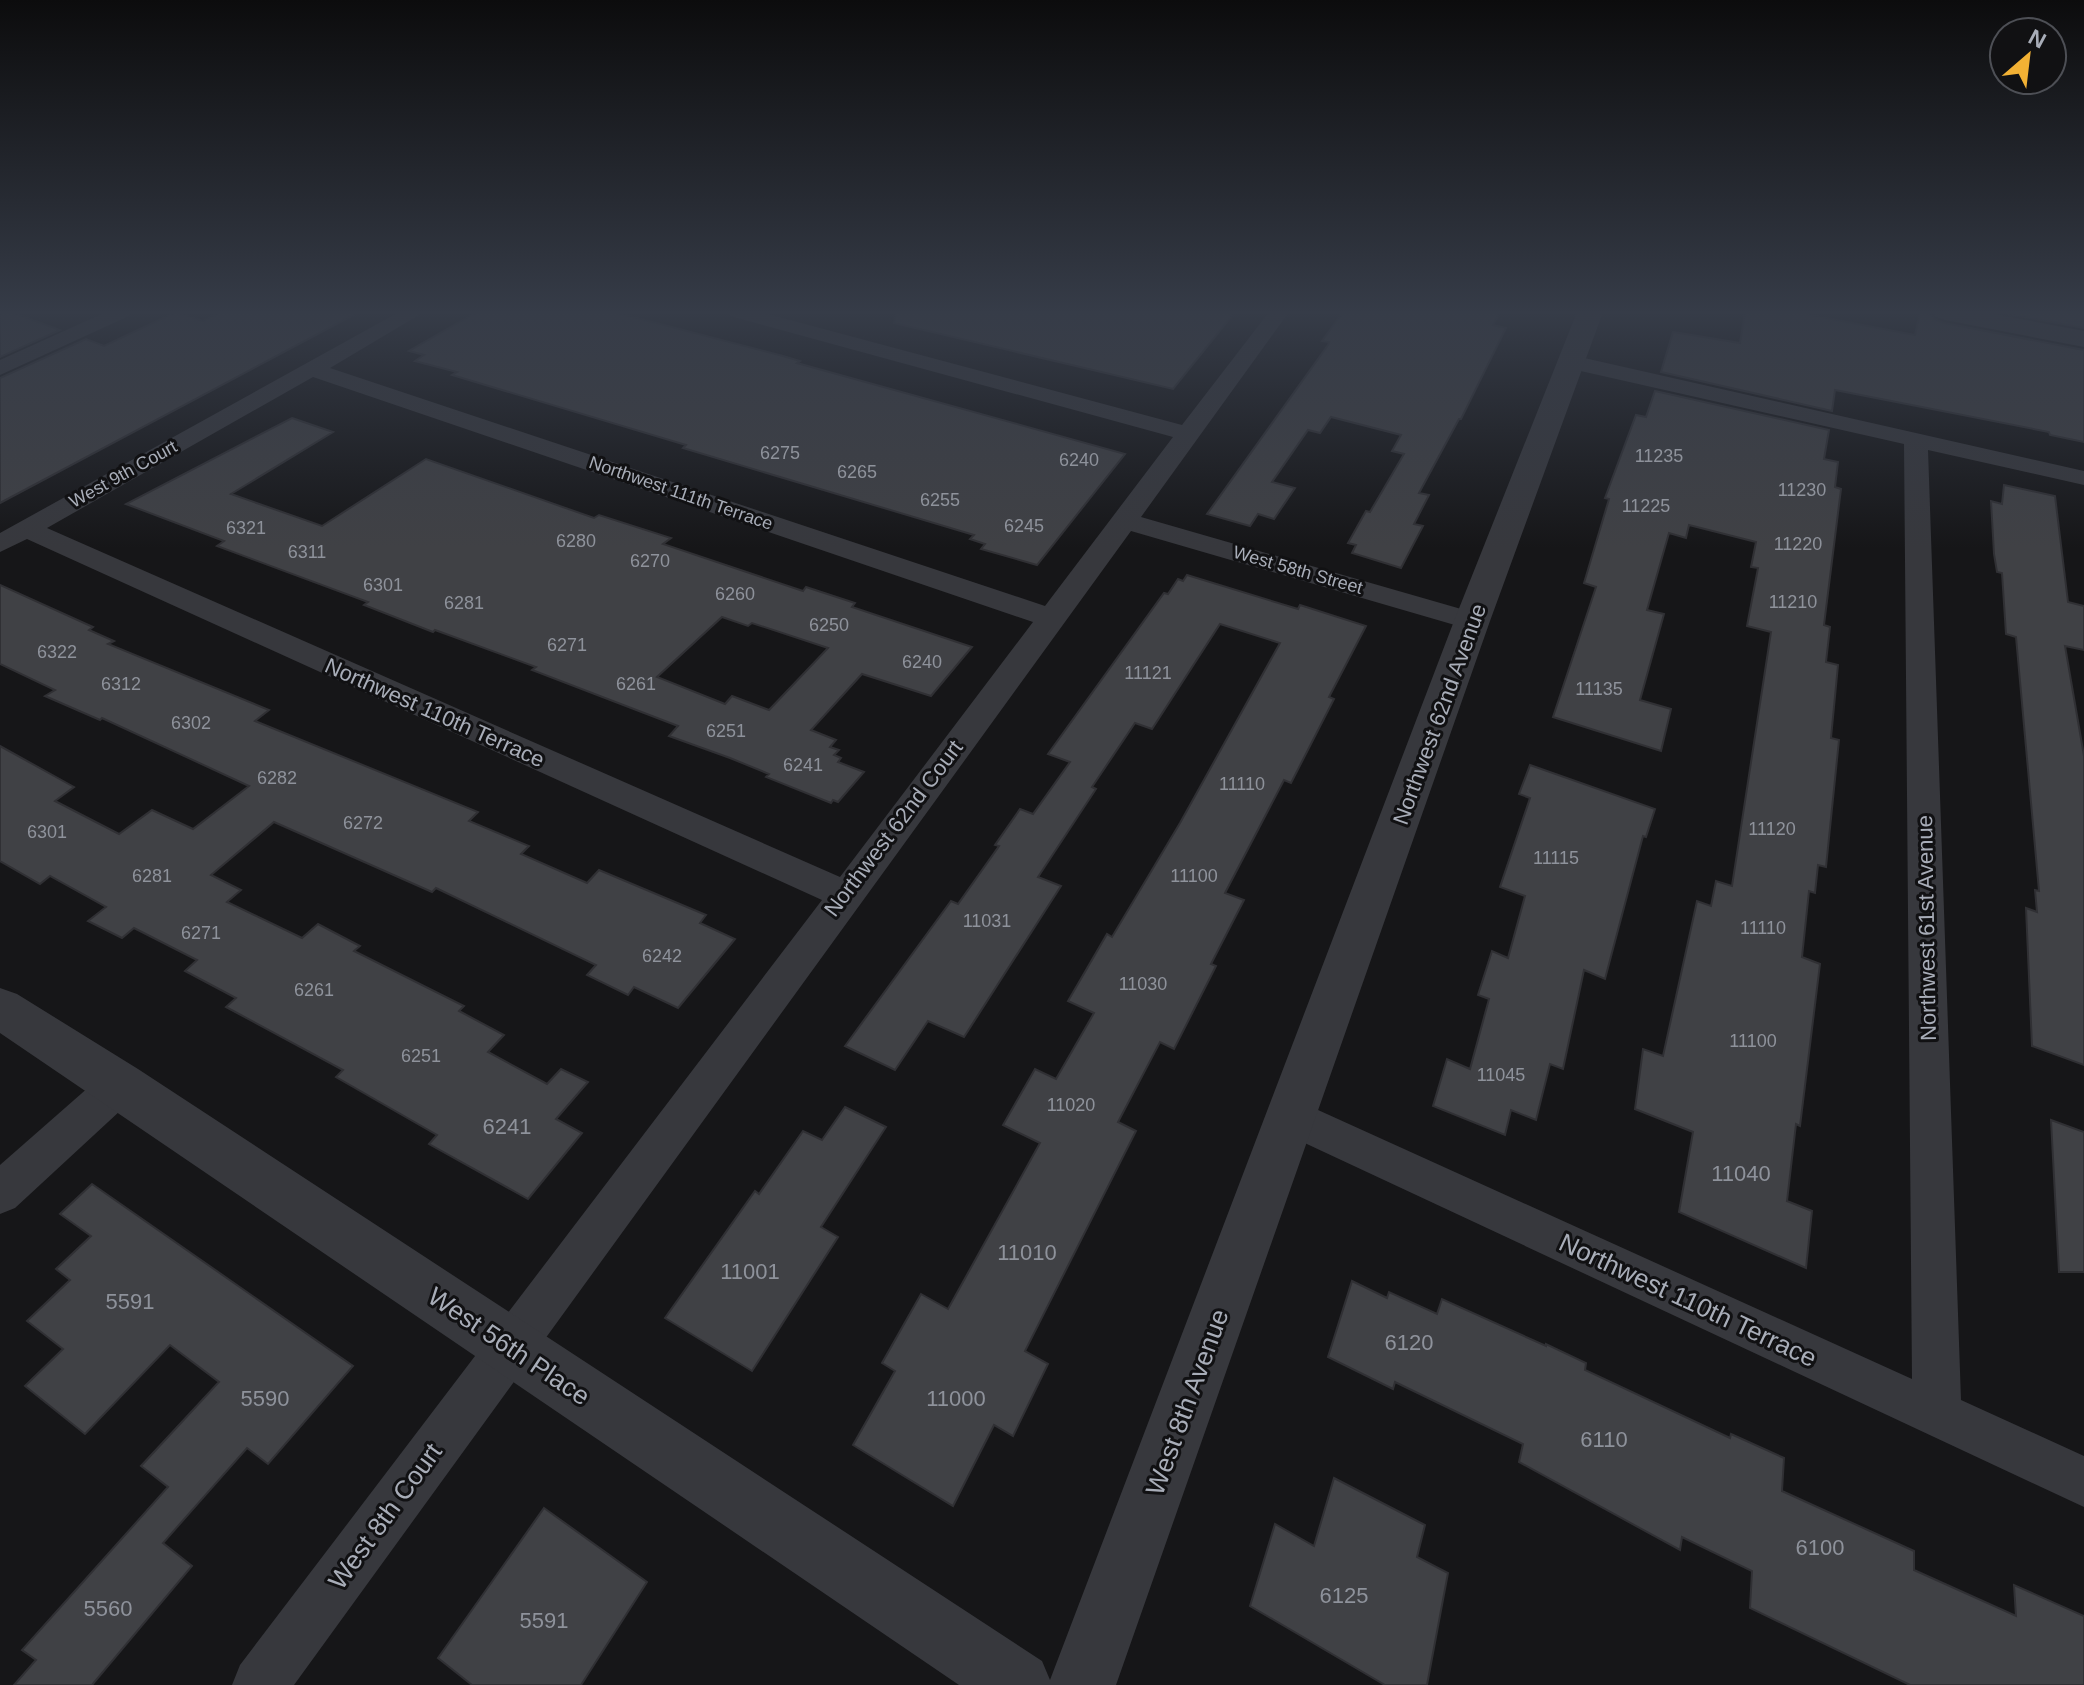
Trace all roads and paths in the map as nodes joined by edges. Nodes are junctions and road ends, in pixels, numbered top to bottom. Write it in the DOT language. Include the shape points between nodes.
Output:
graph roads {
  1 [pos="272,391"];
  2 [pos="374,391"];
  3 [pos="1028,391"];
  4 [pos="1220,391"];
  5 [pos="1560,391"];
  6 [pos="1696,391"];
  7 [pos="1188,434"];
  8 [pos="1916,441"];
  9 [pos="2084,478"];
  10 [pos="1123,520"];
  11 [pos="13,536"];
  12 [pos="1051,618"];
  13 [pos="1472,621"];
  14 [pos="844,894"];
  15 [pos="0,1008"];
  16 [pos="120,1085"];
  17 [pos="1293,1118"];
  18 [pos="0,1193"];
  19 [pos="510,1347"];
  20 [pos="1937,1415"];
  21 [pos="2084,1482"];
  22 [pos="260,1685"];
  23 [pos="1018,1685"];
  24 [pos="1082,1685"];
  1 -- 11 [label="street, West 9th Court"];
  2 -- 12 [label="street, Northwest 111th Terrace"];
  3 -- 7 [label="street"];
  4 -- 7 [label="street, Northwest 62nd Court"];
  5 -- 13 [label="street, Northwest 62nd Avenue"];
  6 -- 8 [label="street"];
  7 -- 10 [label="street, Northwest 62nd Court"];
  8 -- 9 [label="street"];
  8 -- 20 [label="street, Northwest 61st Avenue"];
  10 -- 12 [label="street, Northwest 62nd Court"];
  10 -- 13 [label="street, West 58th Street"];
  11 -- 14 [label="street, Northwest 110th Terrace"];
  12 -- 14 [label="street, Northwest 62nd Court"];
  13 -- 17 [label="street, Northwest 62nd Avenue"];
  14 -- 19 [label="street, Northwest 62nd Court"];
  15 -- 16 [label="street, West 56th Place"];
  16 -- 18 [label="street"];
  16 -- 19 [label="street, West 56th Place"];
  17 -- 20 [label="street, Northwest 110th Terrace"];
  17 -- 24 [label="street, West 8th Avenue"];
  19 -- 22 [label="street, West 8th Court"];
  19 -- 23 [label="street, West 56th Place"];
  20 -- 21 [label="street, Northwest 110th Terrace"];
}
